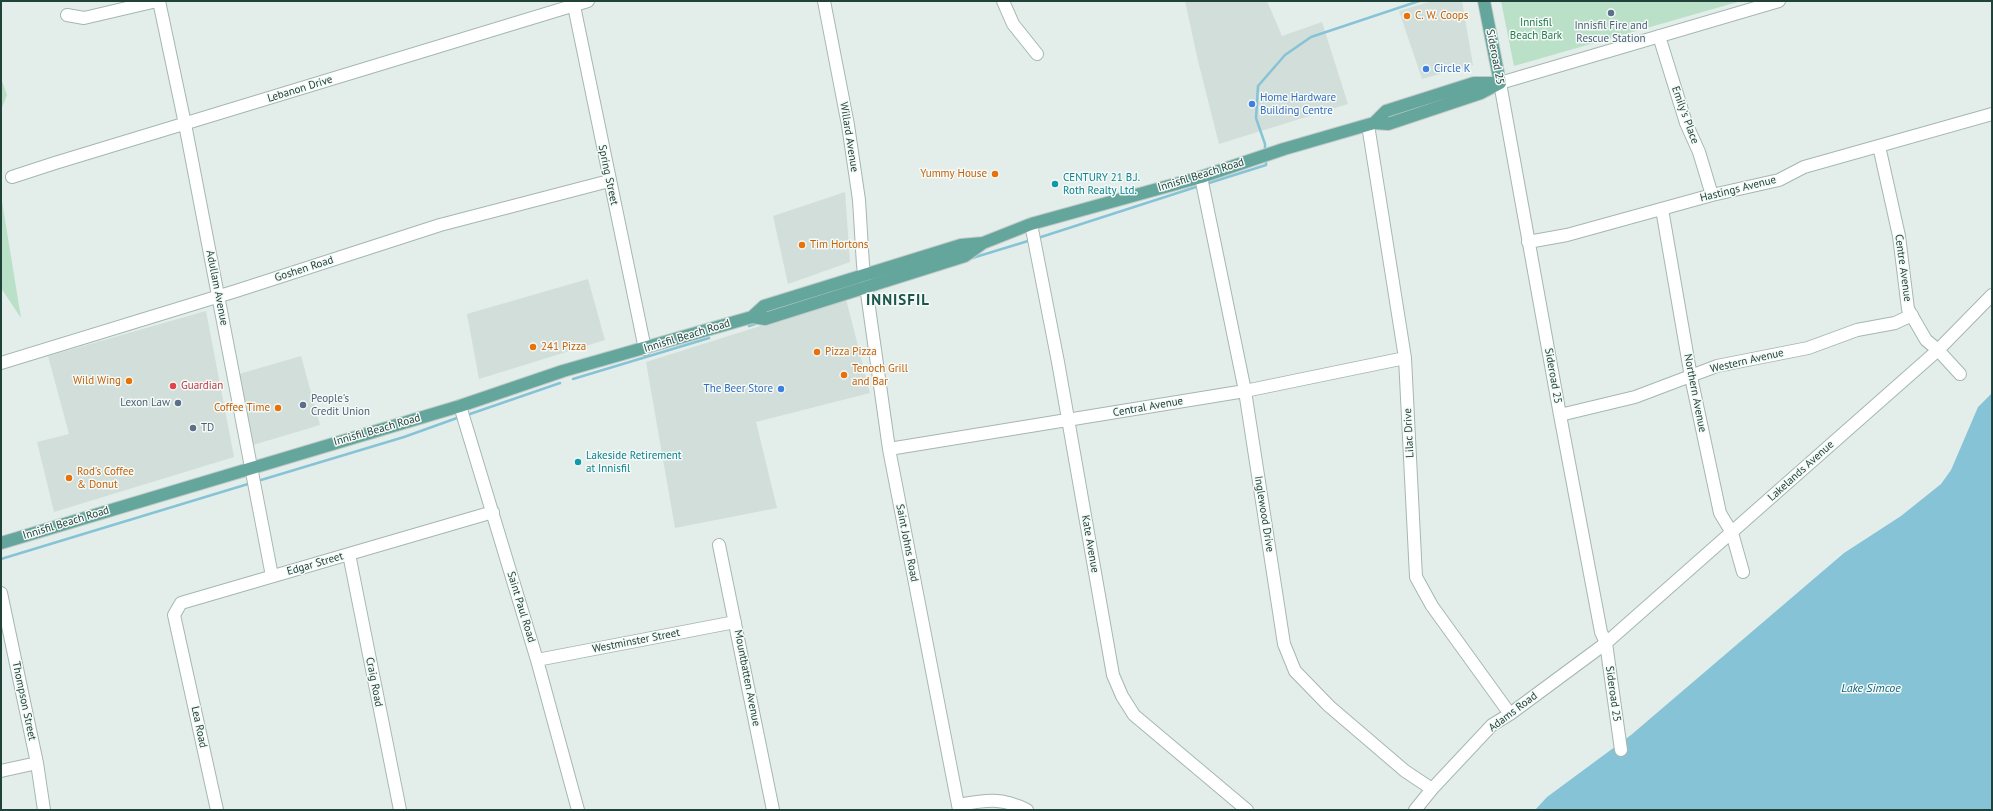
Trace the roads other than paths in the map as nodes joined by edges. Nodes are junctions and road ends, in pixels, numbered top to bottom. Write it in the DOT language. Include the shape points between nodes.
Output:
graph roads {
  1 [pos="158,1"];
  2 [pos="588,1"];
  3 [pos="824,1"];
  4 [pos="1004,1"];
  5 [pos="1484,1"];
  6 [pos="1779,1"];
  7 [pos="573,3"];
  8 [pos="67,15"];
  9 [pos="1659,36"];
  10 [pos="1037,54"];
  11 [pos="1500,83"];
  12 [pos="1992,114"];
  13 [pos="185,124"];
  14 [pos="1371,124"];
  15 [pos="1879,146"];
  16 [pos="1201,177"];
  17 [pos="12,178"];
  18 [pos="609,181"];
  19 [pos="1712,195"];
  20 [pos="1662,209"];
  21 [pos="1031,224"];
  22 [pos="1528,242"];
  23 [pos="983,243"];
  24 [pos="864,275"];
  25 [pos="866,287"];
  26 [pos="1992,295"];
  27 [pos="218,297"];
  28 [pos="1912,315"];
  29 [pos="752,317"];
  30 [pos="645,349"];
  31 [pos="1938,350"];
  32 [pos="1405,358"];
  33 [pos="1,363"];
  34 [pos="1960,374"];
  35 [pos="1691,377"];
  36 [pos="1245,391"];
  37 [pos="460,406"];
  38 [pos="1560,415"];
  39 [pos="1068,421"];
  40 [pos="889,449"];
  41 [pos="252,467"];
  42 [pos="493,512"];
  43 [pos="1732,533"];
  44 [pos="1,543"];
  45 [pos="719,545"];
  46 [pos="349,554"];
  47 [pos="1743,572"];
  48 [pos="272,576"];
  49 [pos="1,593"];
  50 [pos="735,622"];
  51 [pos="1606,643"];
  52 [pos="182,645"];
  53 [pos="537,660"];
  54 [pos="1510,714"];
  55 [pos="1621,750"];
  56 [pos="37,763"];
  57 [pos="1,771"];
  58 [pos="1432,789"];
  59 [pos="958,807"];
  60 [pos="44,810"];
  61 [pos="217,810"];
  62 [pos="400,810"];
  63 [pos="578,810"];
  64 [pos="773,810"];
  65 [pos="1027,810"];
  66 [pos="1247,810"];
  67 [pos="1415,810"];
  1 -- 8 [label="street" via="84,18"];
  1 -- 13 [label="street, Adullam Avenue"];
  2 -- 7 [label="street, Lebanon Drive"];
  3 -- 24 [label="street, Willard Avenue" via="848,125 859,200"];
  4 -- 10 [label="street" via="1012,24"];
  5 -- 11 [label="main road, Sideroad 25"];
  6 -- 9 [label="street, Innisfil Beach Road"];
  7 -- 13 [label="street, Lebanon Drive"];
  7 -- 18 [label="street, Spring Street"];
  9 -- 11 [label="street, Innisfil Beach Road"];
  9 -- 19 [label="street, Emily's Place"];
  11 -- 14 [label="main road, Innisfil Beach Road" via="1474,83 1386,111"];
  11 -- 22 [label="street, Sideroad 25"];
  12 -- 15 [label="street, Hastings Avenue"];
  13 -- 17 [label="street, Lebanon Drive"];
  13 -- 27 [label="street, Adullam Avenue"];
  14 -- 16 [label="main road, Innisfil Beach Road" via="1284,149"];
  14 -- 32 [label="street, Lilac Drive"];
  15 -- 19 [label="street, Hastings Avenue" via="1804,167 1779,180"];
  15 -- 28 [label="street, Centre Avenue" via="1899,236 1908,309"];
  16 -- 21 [label="main road, Innisfil Beach Road"];
  16 -- 36 [label="street, Inglewood Drive"];
  18 -- 27 [label="street, Goshen Road" via="440,225"];
  18 -- 30 [label="street, Spring Street"];
  19 -- 20 [label="street, Hastings Avenue"];
  20 -- 22 [label="street, Hastings Avenue" via="1567,235"];
  20 -- 35 [label="street, Northern Avenue"];
  21 -- 23 [label="main road, Innisfil Beach Road"];
  21 -- 39 [label="street, Kate Avenue"];
  22 -- 38 [label="street, Sideroad 25"];
  23 -- 24 [label="main road, Innisfil Beach Road" via="961,245"];
  23 -- 25 [label="main road, Innisfil Beach Road" via="965,256"];
  24 -- 25 [label="street, Saint Johns Road"];
  24 -- 29 [label="main road, Innisfil Beach Road" via="764,306"];
  25 -- 29 [label="main road, Innisfil Beach Road" via="765,319"];
  25 -- 40 [label="street, Saint Johns Road"];
  26 -- 31 [label="street, Lakelands Avenue"];
  27 -- 33 [label="street, Goshen Road"];
  27 -- 41 [label="street, Adullam Avenue"];
  28 -- 31 [label="street, Centre Avenue" via="1926,340"];
  28 -- 35 [label="street, Western Avenue" via="1895,322 1857,330 1808,348 1717,366"];
  29 -- 30 [label="main road, Innisfil Beach Road"];
  30 -- 37 [label="main road, Innisfil Beach Road" via="563,371"];
  31 -- 34 [label="street, Centre Avenue"];
  31 -- 43 [label="street, Lakelands Avenue"];
  32 -- 36 [label="street, Central Avenue"];
  32 -- 54 [label="street, Lilac Drive" via="1416,577 1432,606"];
  35 -- 38 [label="street, Western Avenue" via="1635,397"];
  35 -- 43 [label="street, Northern Avenue" via="1720,513"];
  36 -- 39 [label="street, Central Avenue"];
  36 -- 58 [label="street, Inglewood Drive" via="1284,644 1295,671 1329,706 1405,770"];
  37 -- 41 [label="main road, Innisfil Beach Road"];
  37 -- 42 [label="street, Saint Paul Road"];
  38 -- 51 [label="street, Sideroad 25"];
  39 -- 40 [label="street, Central Avenue"];
  39 -- 66 [label="street, Kate Avenue" via="1113,675 1122,696 1134,715"];
  40 -- 59 [label="street, Saint Johns Road"];
  41 -- 44 [label="main road, Innisfil Beach Road"];
  41 -- 48 [label="street, Adullam Avenue"];
  42 -- 46 [label="street, Edgar Street"];
  42 -- 53 [label="street, Saint Paul Road"];
  43 -- 47 [label="street, Northern Avenue"];
  43 -- 51 [label="street, Lakelands Avenue"];
  45 -- 50 [label="street, Mountbatten Avenue"];
  46 -- 48 [label="street, Edgar Street"];
  46 -- 62 [label="street, Craig Road"];
  48 -- 52 [label="street, Edgar Street" via="181,603 174,615"];
  49 -- 56 [label="street, Thompson Street"];
  50 -- 53 [label="street, Westminster Street"];
  50 -- 64 [label="street, Mountbatten Avenue"];
  51 -- 54 [label="street, Adams Road"];
  51 -- 55 [label="street, Sideroad 25"];
  52 -- 61 [label="street, Lea Road"];
  53 -- 63 [label="street, Saint Paul Road"];
  54 -- 58 [label="street, Adams Road" via="1492,725"];
  56 -- 57 [label="street"];
  56 -- 60 [label="street, Thompson Street"];
  58 -- 67 [label="street, Adams Road"];
  59 -- 65 [label="street" via="988,800 1011,802"];
}
